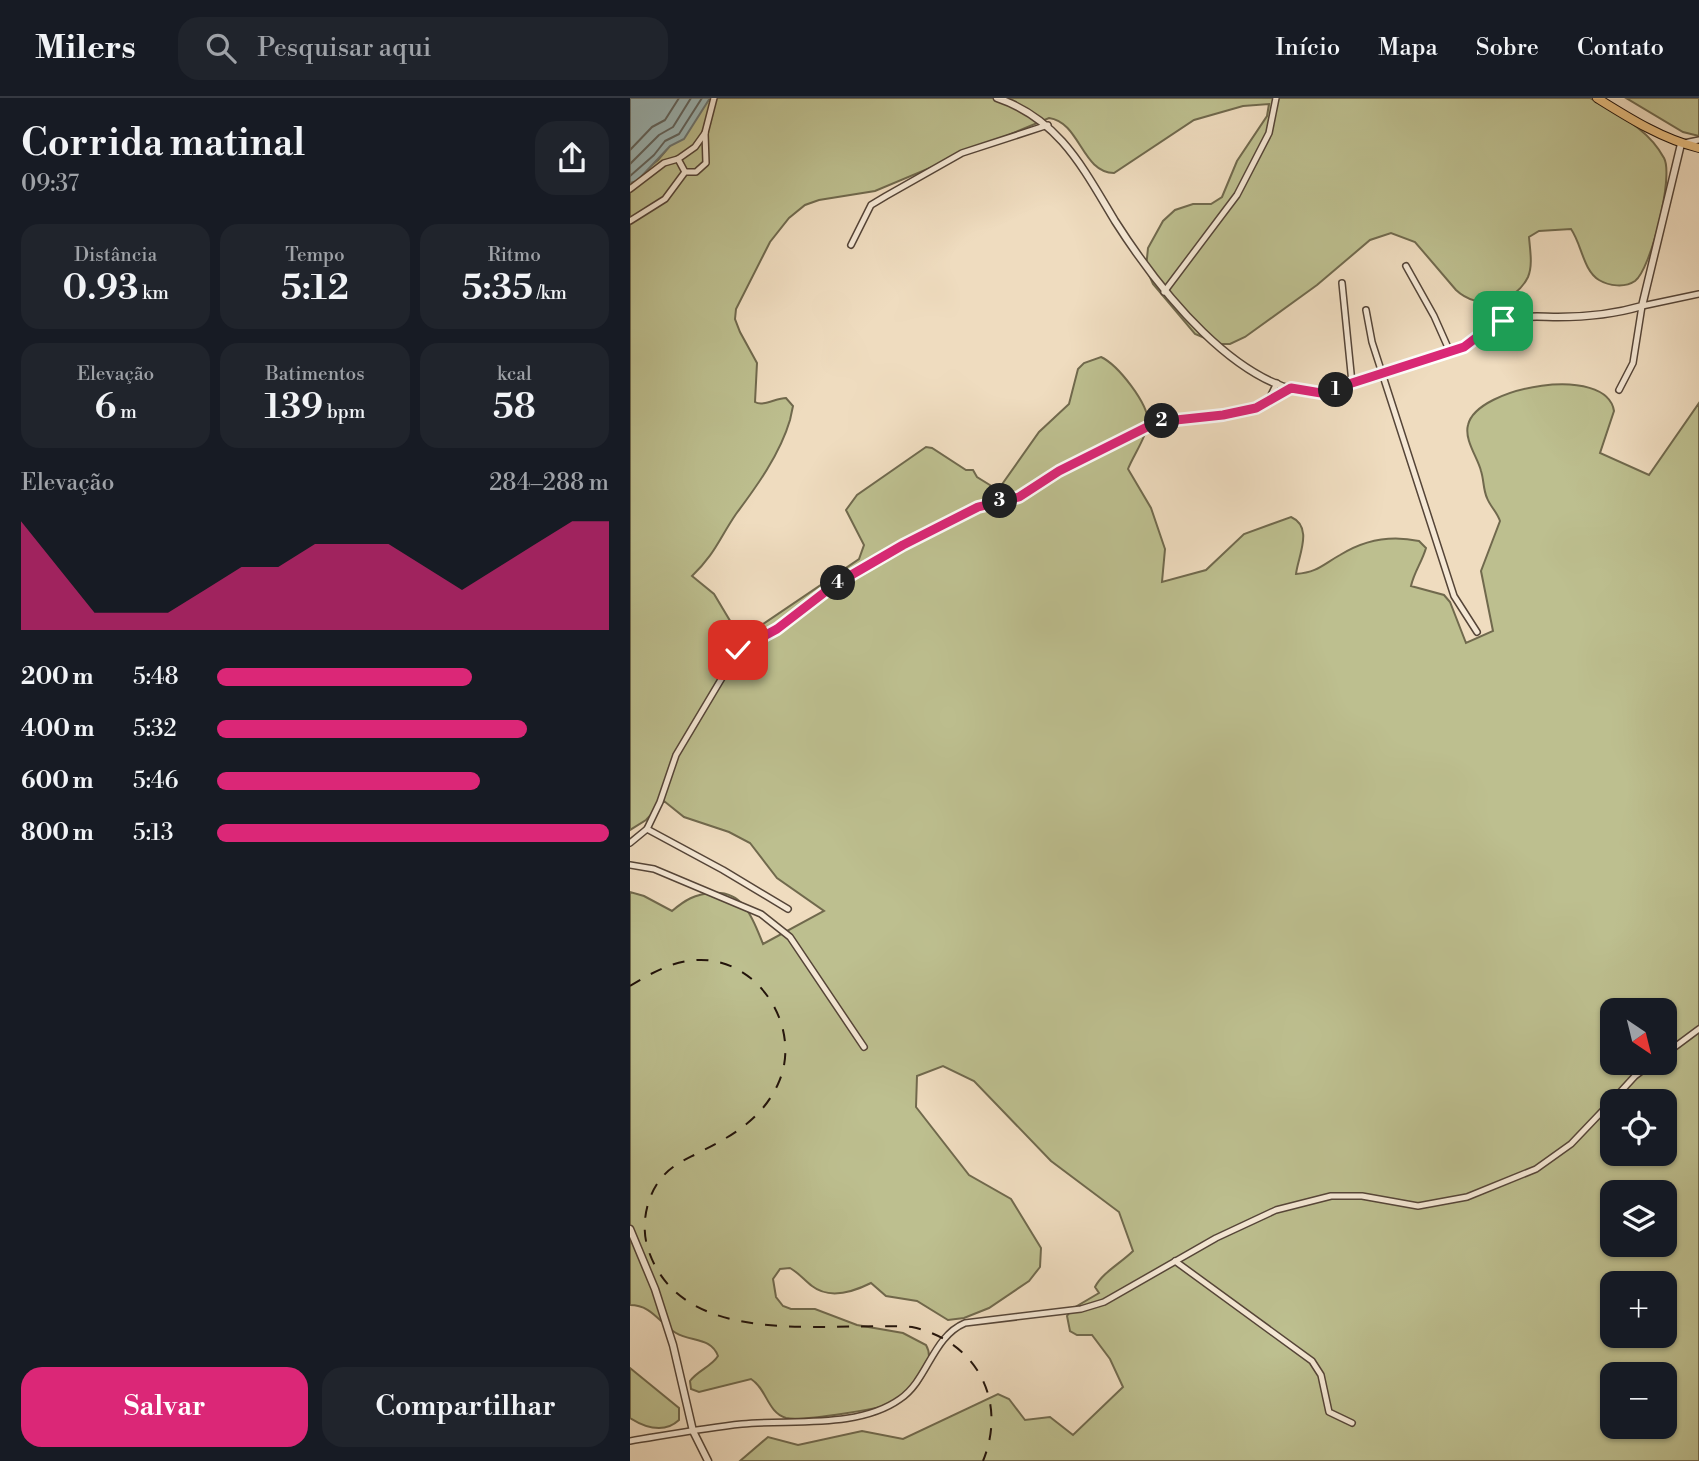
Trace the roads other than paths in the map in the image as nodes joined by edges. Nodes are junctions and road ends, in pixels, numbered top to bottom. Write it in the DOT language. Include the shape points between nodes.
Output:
graph roads {
  1 [pos="714,98"];
  2 [pos="997,98"];
  3 [pos="1276,98"];
  4 [pos="1597,98"];
  5 [pos="1048,125"];
  6 [pos="705,133"];
  7 [pos="1699,140"];
  8 [pos="1681,144"];
  9 [pos="1699,148"];
  10 [pos="678,159"];
  11 [pos="685,172"];
  12 [pos="630,189"];
  13 [pos="630,221"];
  14 [pos="851,245"];
  15 [pos="1406,266"];
  16 [pos="1342,284"];
  17 [pos="1164,292"];
  18 [pos="1699,294"];
  19 [pos="1642,306"];
  20 [pos="1366,310"];
  21 [pos="1450,352"];
  22 [pos="1384,372"];
  23 [pos="1277,383"];
  24 [pos="1352,383"];
  25 [pos="1291,388"];
  26 [pos="1619,390"];
  27 [pos="1268,401"];
  28 [pos="1477,632"];
  29 [pos="647,829"];
  30 [pos="630,843"];
  31 [pos="630,865"];
  32 [pos="788,909"];
  33 [pos="1699,1029"];
  34 [pos="1677,1045"];
  35 [pos="864,1047"];
  36 [pos="1636,1075"];
  37 [pos="1623,1089"];
  38 [pos="1600,1114"];
  39 [pos="630,1229"];
  40 [pos="1175,1261"];
  41 [pos="1352,1423"];
  42 [pos="692,1431"];
  43 [pos="630,1441"];
  44 [pos="708,1461"];
  1 -- 6 [label="street"];
  2 -- 5 [label="street"];
  3 -- 17 [label="street" via="1269,133 1237,195"];
  4 -- 8 [label="main road"];
  5 -- 14 [label="street" via="962,153 871,205"];
  5 -- 17 [label="street" via="1082,167"];
  6 -- 10 [label="street"];
  6 -- 11 [label="street" via="706,163 696,172"];
  7 -- 8 [label="street"];
  8 -- 9 [label="main road"];
  8 -- 19 [label="street"];
  10 -- 11 [label="street"];
  10 -- 12 [label="street" via="664,163"];
  11 -- 13 [label="street" via="665,199"];
  15 -- 21 [label="street"];
  16 -- 24 [label="street"];
  17 -- 23 [label="street" via="1237,361"];
  18 -- 19 [label="street"];
  19 -- 21 [label="street" via="1576,317 1514,318 1494,324"];
  19 -- 26 [label="street" via="1633,363"];
  20 -- 22 [label="street"];
  21 -- 22 [label="street"];
  22 -- 24 [label="street"];
  22 -- 28 [label="street" via="1454,596"];
  23 -- 25 [label="street"];
  23 -- 27 [label="street"];
  24 -- 25 [label="street" via="1327,394"];
  25 -- 27 [label="street"];
  27 -- 29 [label="street" via="1223,415 1157,422 1059,471 1019,497 978,507 903,545 738,650 676,755"];
  29 -- 30 [label="street"];
  29 -- 32 [label="street"];
  31 -- 35 [label="street" via="654,869 777,924"];
  33 -- 34 [label="street"];
  36 -- 37 [label="street"];
  38 -- 40 [label="street" via="1571,1144 1536,1170 1467,1197 1418,1206 1362,1196 1331,1196 1276,1209"];
  39 -- 42 [label="street" via="673,1345"];
  40 -- 41 [label="street" via="1312,1361 1321,1375 1329,1412"];
  40 -- 42 [label="street" via="1104,1302 1081,1309 954,1328 914,1385 882,1408 841,1420"];
  42 -- 43 [label="street"];
  42 -- 44 [label="street"];
}
